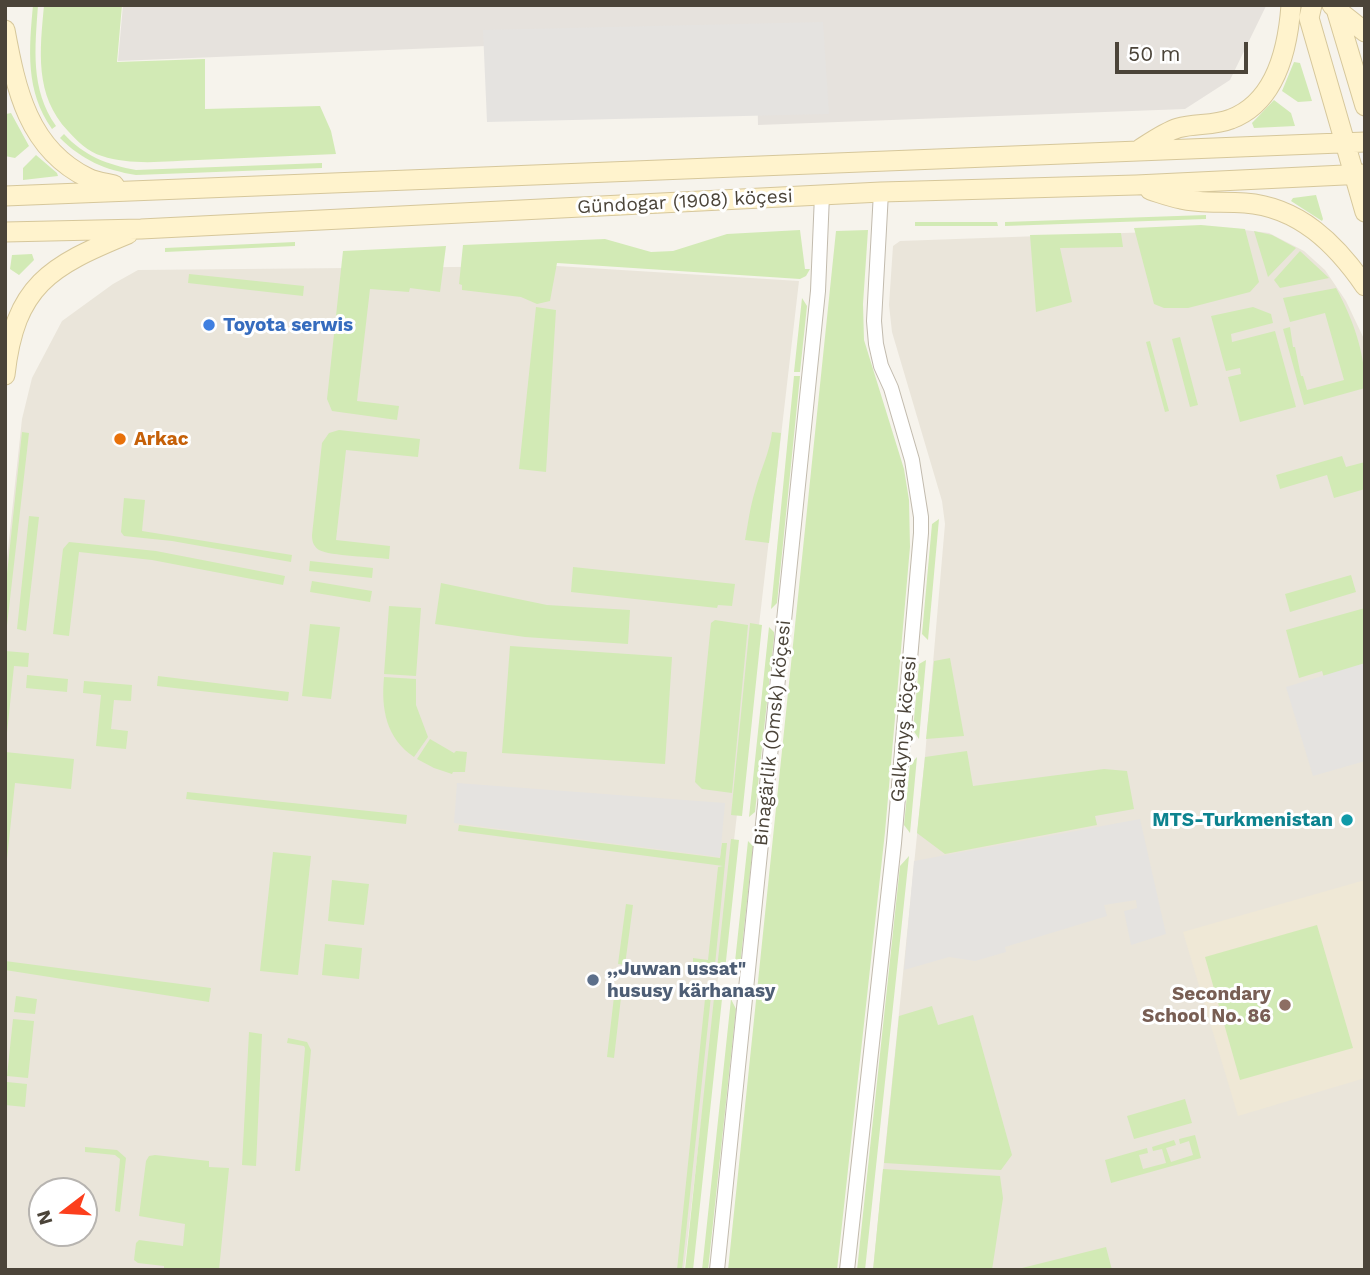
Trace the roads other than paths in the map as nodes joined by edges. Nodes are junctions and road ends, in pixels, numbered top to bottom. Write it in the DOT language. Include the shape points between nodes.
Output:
graph roads {
  1 [pos="1290,5"];
  2 [pos="1312,5"];
  3 [pos="1334,7"];
  4 [pos="5,30"];
  5 [pos="1365,32"];
  6 [pos="1365,106"];
  7 [pos="1355,143"];
  8 [pos="1135,151"];
  9 [pos="824,163"];
  10 [pos="1359,174"];
  11 [pos="1136,185"];
  12 [pos="136,191"];
  13 [pos="881,192"];
  14 [pos="5,195"];
  15 [pos="822,195"];
  16 [pos="1365,212"];
  17 [pos="141,229"];
  18 [pos="5,232"];
  19 [pos="1365,286"];
  20 [pos="5,375"];
  21 [pos="717,1270"];
  22 [pos="847,1270"];
  1 -- 8 [label="main road" via="1286,47 1278,70 1258,100 1234,118 1177,128"];
  2 -- 7 [label="main road" via="1309,18"];
  3 -- 5 [label="main road"];
  3 -- 6 [label="main road"];
  4 -- 12 [label="main road" via="19,93 29,121 44,142 89,178"];
  7 -- 8 [label="main road, Gündogar (1908) köçesi"];
  7 -- 10 [label="main road"];
  8 -- 9 [label="main road, Gündogar (1908) köçesi"];
  9 -- 12 [label="main road, Gündogar (1908) köçesi"];
  9 -- 15 [label="main road"];
  10 -- 11 [label="main road, Gündogar (1908) köçesi"];
  10 -- 16 [label="main road"];
  11 -- 13 [label="main road, Gündogar (1908) köçesi"];
  11 -- 19 [label="main road" via="1183,200 1249,203 1296,218 1329,241"];
  12 -- 14 [label="main road, Gündogar (1908) köçesi"];
  13 -- 15 [label="main road, Gündogar (1908) köçesi"];
  13 -- 22 [label="street, Galkynyş köçesi" via="876,345 912,460 921,525 894,844"];
  15 -- 17 [label="main road, Gündogar (1908) köçesi"];
  15 -- 21 [label="street, Binagärlik (Omsk) köçesi" via="818,291"];
  17 -- 18 [label="main road, Gündogar (1908) köçesi"];
  17 -- 20 [label="main road" via="61,265 32,291 17,316"];
}
